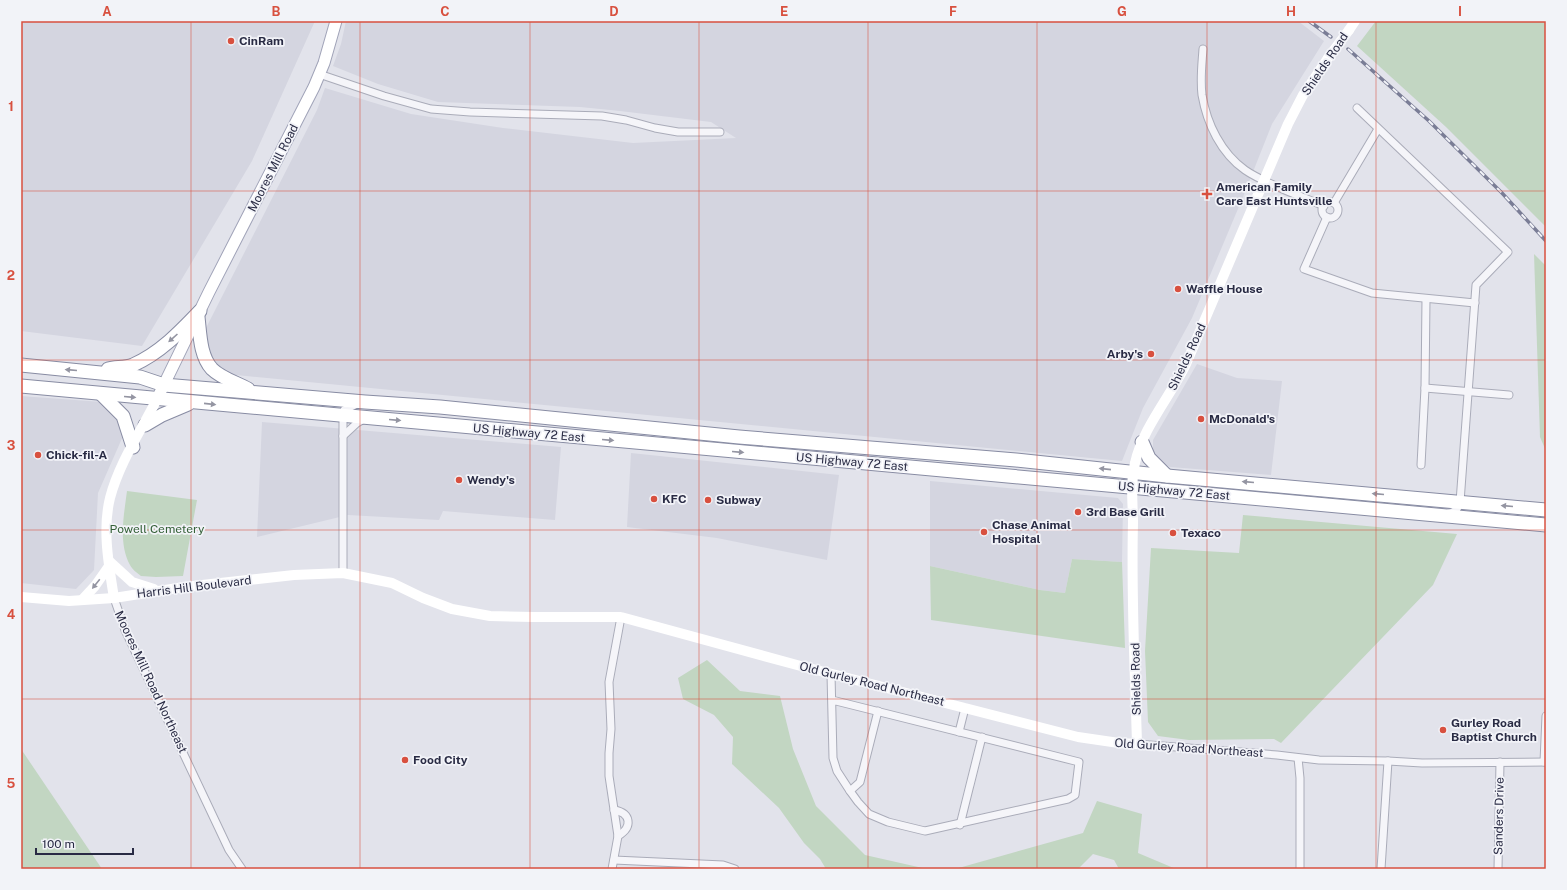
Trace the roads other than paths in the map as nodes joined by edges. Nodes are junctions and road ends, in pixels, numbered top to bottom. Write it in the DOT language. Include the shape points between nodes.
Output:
graph roads {
  1 [pos="336,21"];
  2 [pos="1355,21"];
  3 [pos="1203,48"];
  4 [pos="319,74"];
  5 [pos="1357,108"];
  6 [pos="1378,129"];
  7 [pos="720,132"];
  8 [pos="1265,181"];
  9 [pos="1334,203"];
  10 [pos="1324,206"];
  11 [pos="1327,217"];
  12 [pos="1426,299"];
  13 [pos="1475,303"];
  14 [pos="199,314"];
  15 [pos="21,366"];
  16 [pos="98,373"];
  17 [pos="164,385"];
  18 [pos="21,386"];
  19 [pos="1425,388"];
  20 [pos="1468,391"];
  21 [pos="256,392"];
  22 [pos="101,394"];
  23 [pos="1509,395"];
  24 [pos="157,399"];
  25 [pos="365,402"];
  26 [pos="193,403"];
  27 [pos="343,416"];
  28 [pos="366,418"];
  29 [pos="145,425"];
  30 [pos="343,436"];
  31 [pos="1142,442"];
  32 [pos="132,447"];
  33 [pos="1421,465"];
  34 [pos="1134,472"];
  35 [pos="1166,476"];
  36 [pos="1132,488"];
  37 [pos="1460,502"];
  38 [pos="1546,510"];
  39 [pos="1441,515"];
  40 [pos="1546,525"];
  41 [pos="109,563"];
  42 [pos="343,573"];
  43 [pos="158,590"];
  44 [pos="21,597"];
  45 [pos="114,598"];
  46 [pos="82,600"];
  47 [pos="621,617"];
  48 [pos="831,674"];
  49 [pos="832,700"];
  50 [pos="965,708"];
  51 [pos="878,711"];
  52 [pos="1546,716"];
  53 [pos="959,732"];
  54 [pos="982,737"];
  55 [pos="1137,744"];
  56 [pos="1298,758"];
  57 [pos="1388,760"];
  58 [pos="1500,762"];
  59 [pos="1545,762"];
  60 [pos="850,791"];
  61 [pos="614,810"];
  62 [pos="960,824"];
  63 [pos="618,836"];
  64 [pos="614,860"];
  65 [pos="242,869"];
  66 [pos="612,869"];
  67 [pos="735,869"];
  68 [pos="1300,869"];
  69 [pos="1381,869"];
  70 [pos="1498,869"];
  1 -- 4 [label="main road, Moores Mill Road"];
  2 -- 8 [label="street, Shields Road, bridge" via="1303,95"];
  3 -- 8 [label="street" via="1202,94 1210,126 1234,160"];
  4 -- 7 [label="street" via="431,109 602,116 678,132"];
  4 -- 14 [label="main road, Moores Mill Road"];
  5 -- 6 [label="street"];
  6 -- 9 [label="street"];
  6 -- 13 [label="street" via="1508,252 1476,285"];
  8 -- 10 [label="street"];
  8 -- 31 [label="street, Shields Road" via="1186,364"];
  9 -- 10 [label="street" via="1329,202"];
  9 -- 11 [label="street" via="1337,212 1332,217"];
  10 -- 11 [label="street" via="1322,212"];
  11 -- 12 [label="street" via="1304,269 1372,293"];
  12 -- 13 [label="street"];
  12 -- 19 [label="street"];
  13 -- 20 [label="street"];
  14 -- 16 [label="highway, one-way" via="148,358 131,366 115,367"];
  14 -- 17 [label="main road, Moores Mill Road Northeast"];
  14 -- 21 [label="highway" via="202,348 212,369"];
  16 -- 15 [label="highway, US Highway 72 East, one-way"];
  16 -- 17 [label="highway, US Highway 72 East" via="140,377"];
  17 -- 21 [label="highway, US Highway 72 East"];
  17 -- 24 [label="main road, Moores Mill Road Northeast"];
  18 -- 22 [label="highway, US Highway 72 East"];
  19 -- 20 [label="street"];
  19 -- 33 [label="street"];
  20 -- 23 [label="street"];
  20 -- 37 [label="street"];
  21 -- 25 [label="highway, US Highway 72 East"];
  22 -- 24 [label="highway, US Highway 72 East, one-way"];
  22 -- 32 [label="highway" via="123,416"];
  24 -- 26 [label="highway, US Highway 72 East"];
  24 -- 29 [label="street, Moores Mill Road Northeast"];
  25 -- 27 [label="street" via="350,406 344,410"];
  34 -- 25 [label="highway, US Highway 72 East, one-way"];
  26 -- 27 [label="highway, US Highway 72 East, one-way"];
  26 -- 29 [label="highway" via="162,415"];
  27 -- 28 [label="highway, US Highway 72 East"];
  27 -- 30 [label="street"];
  28 -- 30 [label="street"];
  28 -- 36 [label="highway, US Highway 72 East, one-way"];
  29 -- 32 [label="street, Moores Mill Road Northeast"];
  30 -- 42 [label="street"];
  31 -- 34 [label="street, Shields Road"];
  31 -- 35 [label="highway" via="1149,458"];
  32 -- 41 [label="street, Moores Mill Road Northeast" via="117,477 110,499 106,527"];
  34 -- 35 [label="highway, US Highway 72 East"];
  34 -- 36 [label="street, Shields Road"];
  37 -- 35 [label="highway, US Highway 72 East, one-way"];
  36 -- 39 [label="highway, US Highway 72 East"];
  36 -- 55 [label="street, Shields Road"];
  38 -- 37 [label="highway, US Highway 72 East, one-way"];
  37 -- 39 [label="street" via="1455,512"];
  39 -- 40 [label="highway, US Highway 72 East"];
  41 -- 43 [label="street" via="132,582"];
  41 -- 45 [label="street, Moores Mill Road Northeast"];
  41 -- 46 [label="street, one-way" via="95,586"];
  42 -- 43 [label="street, Harris Hill Boulevard" via="300,574"];
  42 -- 47 [label="street, Old Gurley Road Northeast" via="392,583 452,609 490,616"];
  43 -- 45 [label="street, Harris Hill Boulevard"];
  44 -- 46 [label="street, Harris Hill Boulevard"];
  45 -- 46 [label="street, Harris Hill Boulevard"];
  45 -- 65 [label="street, Moores Mill Road Northeast" via="128,637 229,850"];
  47 -- 48 [label="street, Old Gurley Road Northeast"];
  47 -- 61 [label="street" via="609,682 609,776"];
  48 -- 49 [label="street"];
  48 -- 50 [label="street, Old Gurley Road Northeast"];
  49 -- 51 [label="street"];
  49 -- 60 [label="street" via="833,758"];
  50 -- 53 [label="street"];
  50 -- 55 [label="street, Old Gurley Road Northeast" via="1078,737"];
  51 -- 53 [label="street"];
  51 -- 60 [label="street" via="860,782"];
  52 -- 59 [label="street"];
  53 -- 54 [label="street"];
  54 -- 62 [label="street"];
  54 -- 62 [label="street" via="1079,762 1075,796"];
  55 -- 56 [label="street, Old Gurley Road Northeast"];
  56 -- 57 [label="street, Old Gurley Road Northeast"];
  56 -- 68 [label="street"];
  57 -- 58 [label="street, Old Gurley Road Northeast" via="1422,763"];
  57 -- 69 [label="street"];
  58 -- 59 [label="street, Old Gurley Road Northeast"];
  58 -- 70 [label="street, Sanders Drive"];
  60 -- 62 [label="street" via="869,814 888,822 925,831"];
  61 -- 63 [label="street"];
  61 -- 63 [label="street" via="623,812 628,825 625,832"];
  63 -- 64 [label="street"];
  64 -- 66 [label="street"];
  64 -- 67 [label="street" via="723,865"];
}
